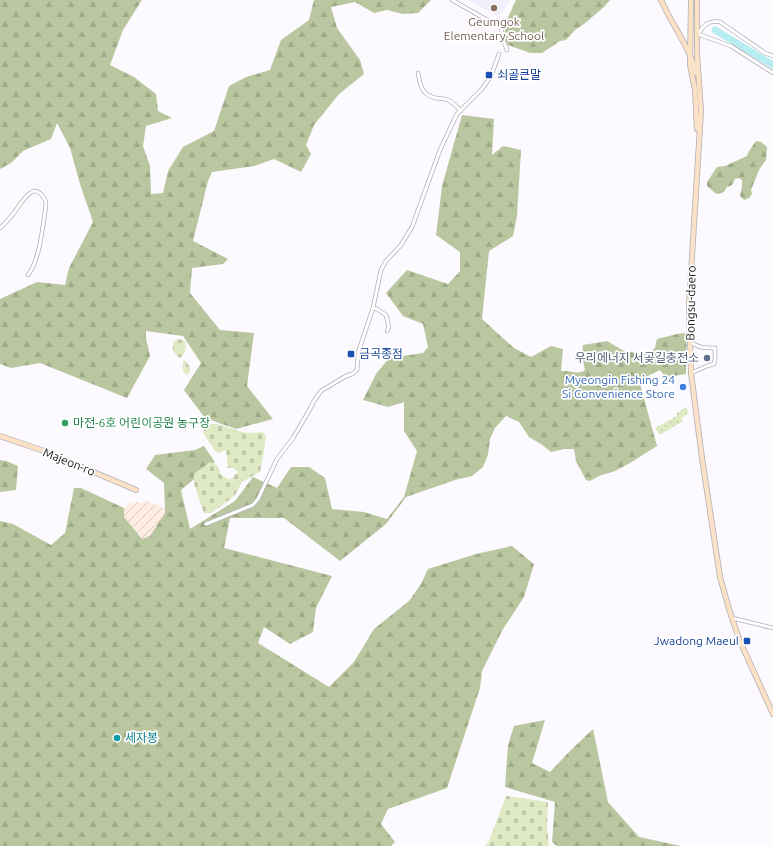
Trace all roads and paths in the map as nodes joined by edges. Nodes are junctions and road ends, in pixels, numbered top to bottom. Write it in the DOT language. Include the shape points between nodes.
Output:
graph roads {
  1 [pos="452,0"];
  2 [pos="661,0"];
  3 [pos="691,0"];
  4 [pos="698,0"];
  5 [pos="690,20"];
  6 [pos="698,22"];
  7 [pos="698,34"];
  8 [pos="508,50"];
  9 [pos="499,54"];
  10 [pos="690,54"];
  11 [pos="773,56"];
  12 [pos="418,73"];
  13 [pos="773,73"];
  14 [pos="699,83"];
  15 [pos="460,110"];
  16 [pos="699,143"];
  17 [pos="0,228"];
  18 [pos="28,275"];
  19 [pos="373,308"];
  20 [pos="387,331"];
  21 [pos="690,342"];
  22 [pos="691,373"];
  23 [pos="0,436"];
  24 [pos="136,490"];
  25 [pos="206,524"];
  26 [pos="732,618"];
  27 [pos="773,628"];
  28 [pos="773,714"];
  1 -- 8 [label="street" via="490,21 502,24 502,37"];
  2 -- 10 [label="main road"];
  3 -- 5 [label="main road"];
  4 -- 6 [label="main road, Bongsu-daero"];
  5 -- 6 [label="main road" via="695,24"];
  5 -- 10 [label="main road"];
  6 -- 7 [label="main road, Bongsu-daero"];
  7 -- 11 [label="street" via="710,22 718,22"];
  7 -- 13 [label="street" via="732,46"];
  7 -- 14 [label="main road, Bongsu-daero"];
  9 -- 15 [label="street" via="491,76 482,89"];
  10 -- 14 [label="main road"];
  10 -- 16 [label="main road"];
  12 -- 15 [label="street" via="420,85 427,94 449,100"];
  14 -- 16 [label="main road, Bongsu-daero"];
  15 -- 19 [label="street" via="440,150 412,227 381,270"];
  16 -- 21 [label="main road, Bongsu-daero" via="689,305"];
  17 -- 18 [label="street" via="30,193 38,191 44,197 46,205 39,244"];
  19 -- 20 [label="street" via="386,315 389,327"];
  19 -- 25 [label="street" via="358,353 357,370 321,391 293,438 277,459 258,499 253,505"];
  21 -- 22 [label="main road, Bongsu-daero"];
  21 -- 22 [label="street" via="697,347 715,348 716,360 714,364"];
  22 -- 26 [label="main road, Bongsu-daero" via="720,577"];
  23 -- 24 [label="main road, Majeon-ro" via="44,451"];
  26 -- 27 [label="street"];
  26 -- 28 [label="main road, Bongsu-daero"];
}
